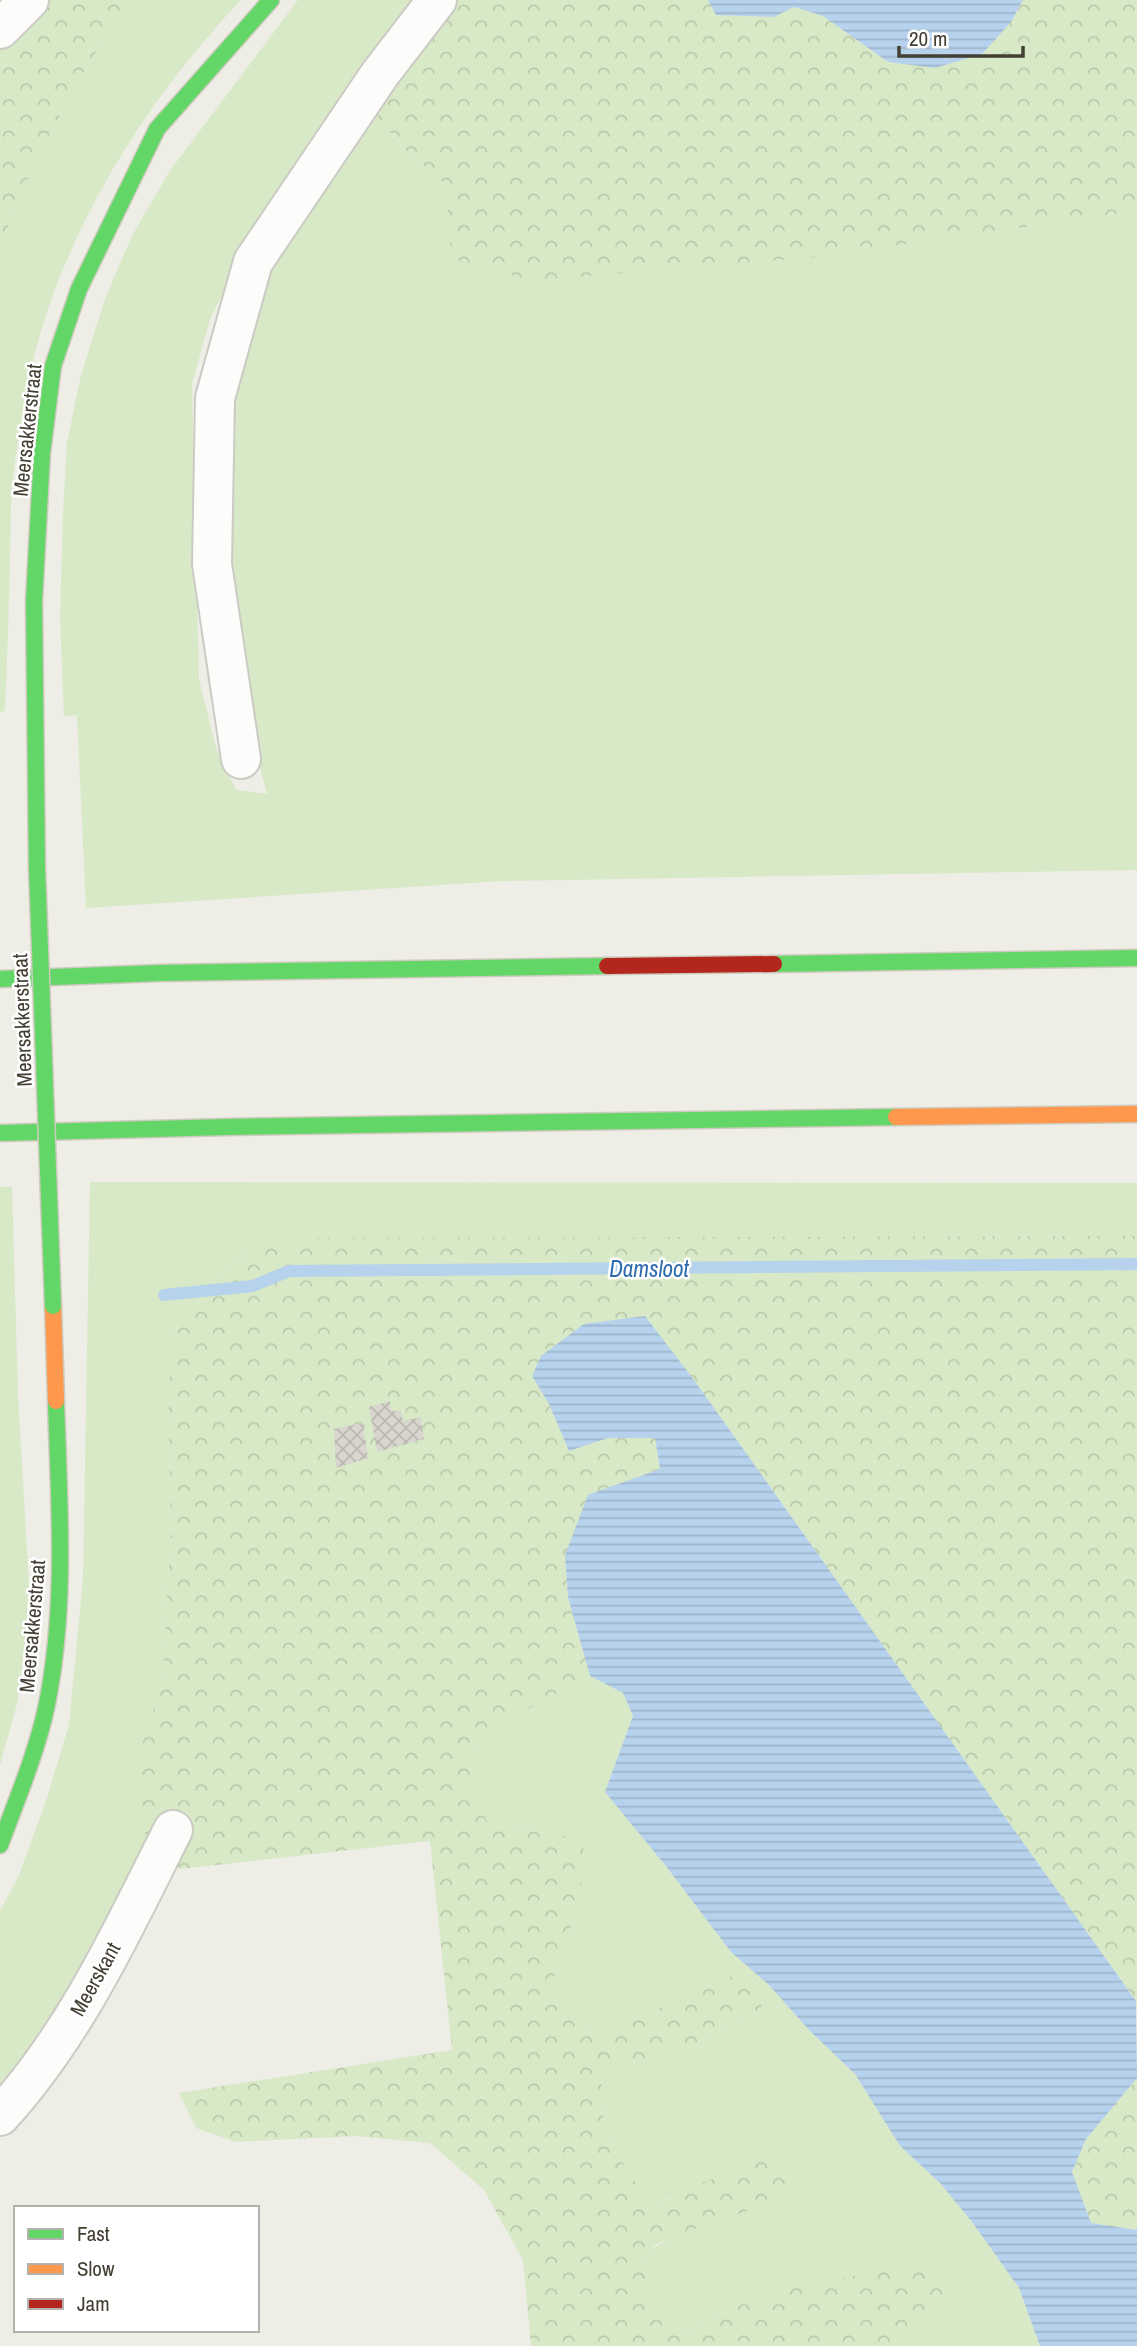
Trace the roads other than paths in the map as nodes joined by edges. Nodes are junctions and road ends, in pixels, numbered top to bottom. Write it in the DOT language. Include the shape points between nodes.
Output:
graph roads {
  1 [pos="29,0"];
  2 [pos="271,0"];
  3 [pos="437,0"];
  4 [pos="0,29"];
  5 [pos="242,759"];
  6 [pos="1137,958"];
  7 [pos="0,979"];
  8 [pos="1137,1114"];
  9 [pos="0,1133"];
  10 [pos="173,1830"];
  11 [pos="0,1845"];
  12 [pos="0,2116"];
  1 -- 4 [label="street"];
  2 -- 11 [label="main road, Meersakkerstraat, bridge" via="156,129 79,289 52,366 34,601 37,868 61,1590 47,1704"];
  3 -- 5 [label="street" via="380,74 253,262 215,398 212,564"];
  6 -- 7 [label="main road"];
  8 -- 9 [label="main road"];
  10 -- 12 [label="street, Meerskant" via="67,2030"];
}
